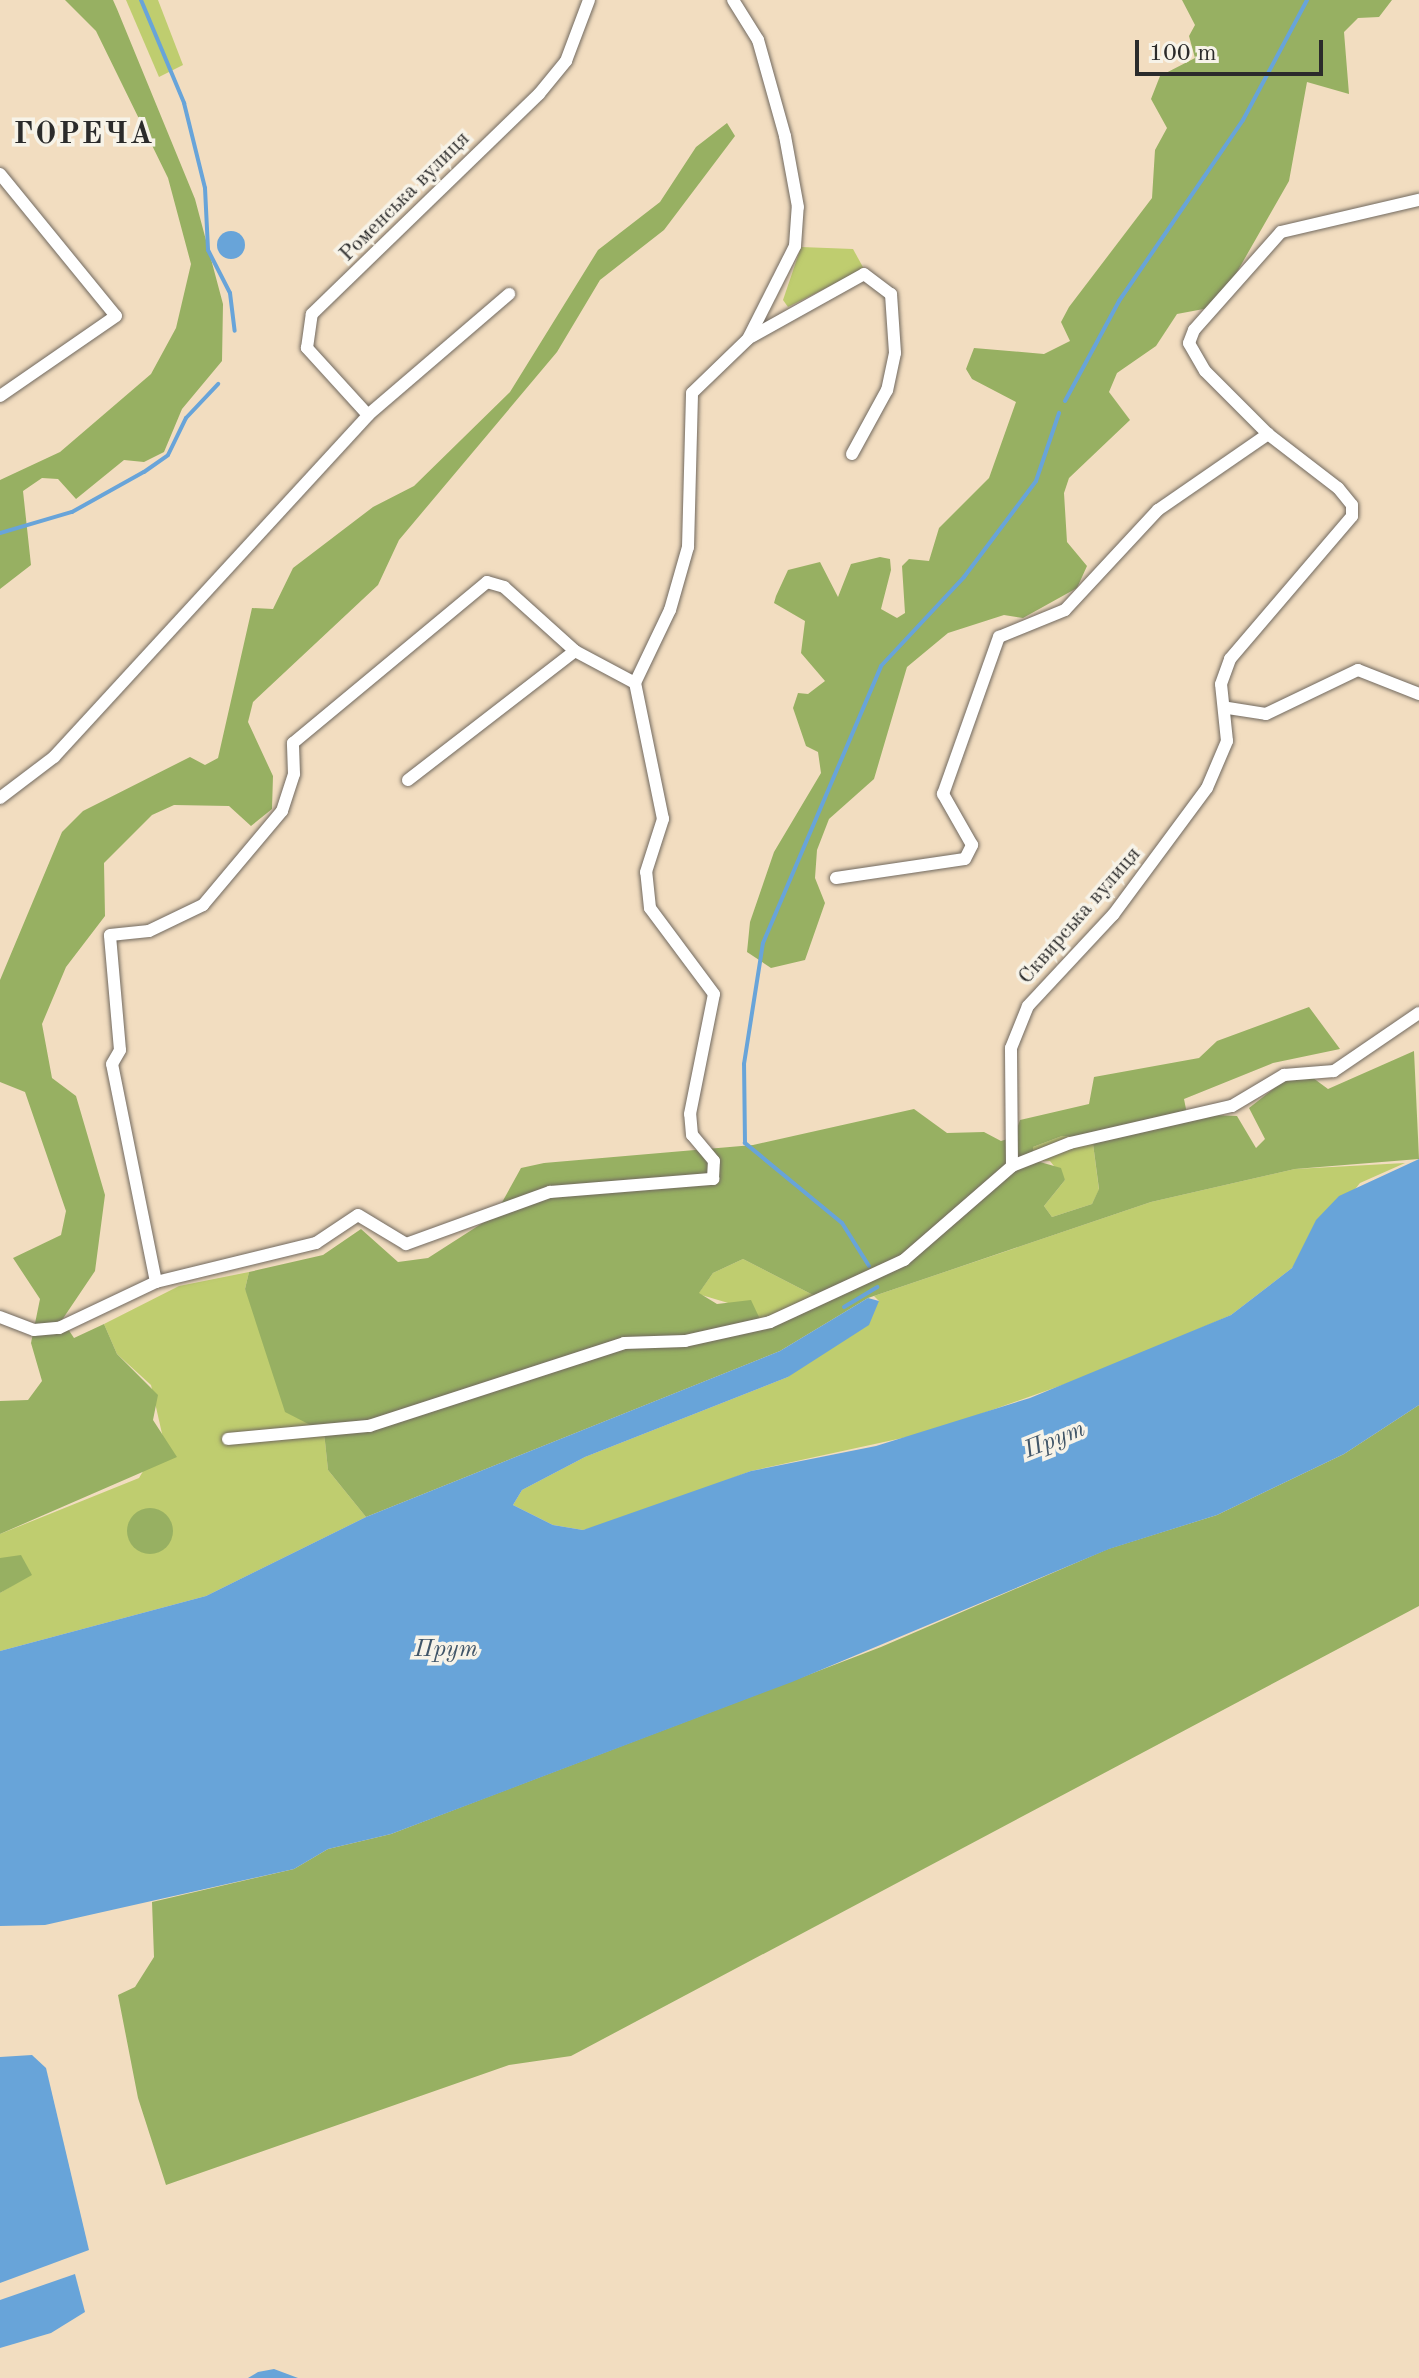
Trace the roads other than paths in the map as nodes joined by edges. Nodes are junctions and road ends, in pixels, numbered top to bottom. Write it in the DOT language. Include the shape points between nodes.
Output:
graph roads {
  1 [pos="589,0"];
  2 [pos="733,0"];
  3 [pos="0,174"];
  4 [pos="1419,200"];
  5 [pos="509,294"];
  6 [pos="748,339"];
  7 [pos="0,396"];
  8 [pos="368,415"];
  9 [pos="1268,434"];
  10 [pos="852,454"];
  11 [pos="575,651"];
  12 [pos="635,683"];
  13 [pos="1419,694"];
  14 [pos="1228,708"];
  15 [pos="408,780"];
  16 [pos="0,798"];
  17 [pos="836,878"];
  18 [pos="1419,1013"];
  19 [pos="1012,1166"];
  20 [pos="156,1282"];
  21 [pos="0,1317"];
  22 [pos="228,1439"];
  1 -- 8 [label="street, Роменська вулиця" via="566,61 539,94 312,314 307,348"];
  2 -- 6 [label="street" via="758,40 798,207 783,281"];
  3 -- 7 [label="street" via="116,316"];
  4 -- 9 [label="street" via="1281,232 1201,318 1189,343"];
  5 -- 8 [label="street"];
  6 -- 10 [label="street" via="864,274 891,294 895,353 887,390"];
  6 -- 12 [label="street" via="692,393 688,547 670,610"];
  8 -- 16 [label="street" via="54,757"];
  9 -- 14 [label="street, Сквирська вулиця" via="1338,488 1352,505 1352,516 1230,659 1221,684"];
  9 -- 17 [label="street" via="1158,510 1065,610 999,637 943,794 972,845 965,859"];
  11 -- 12 [label="street"];
  11 -- 15 [label="street"];
  11 -- 20 [label="street" via="504,587 487,582 293,743 294,774 282,811 203,905 149,931 110,935 120,1050 112,1064"];
  12 -- 20 [label="street" via="663,819 646,872 648,899 714,994 690,1114 692,1135 716,1169 701,1185 550,1192 406,1244 358,1215 316,1243"];
  13 -- 14 [label="street" via="1358,670 1266,714"];
  14 -- 19 [label="street, Сквирська вулиця" via="1222,765 1207,788 1113,915 1028,1006 1011,1048"];
  18 -- 19 [label="street" via="1334,1071 1284,1075 1232,1106 1070,1143"];
  19 -- 22 [label="street" via="904,1260 770,1322 685,1341 624,1343 369,1426"];
  20 -- 21 [label="street" via="59,1328 34,1330"];
}
